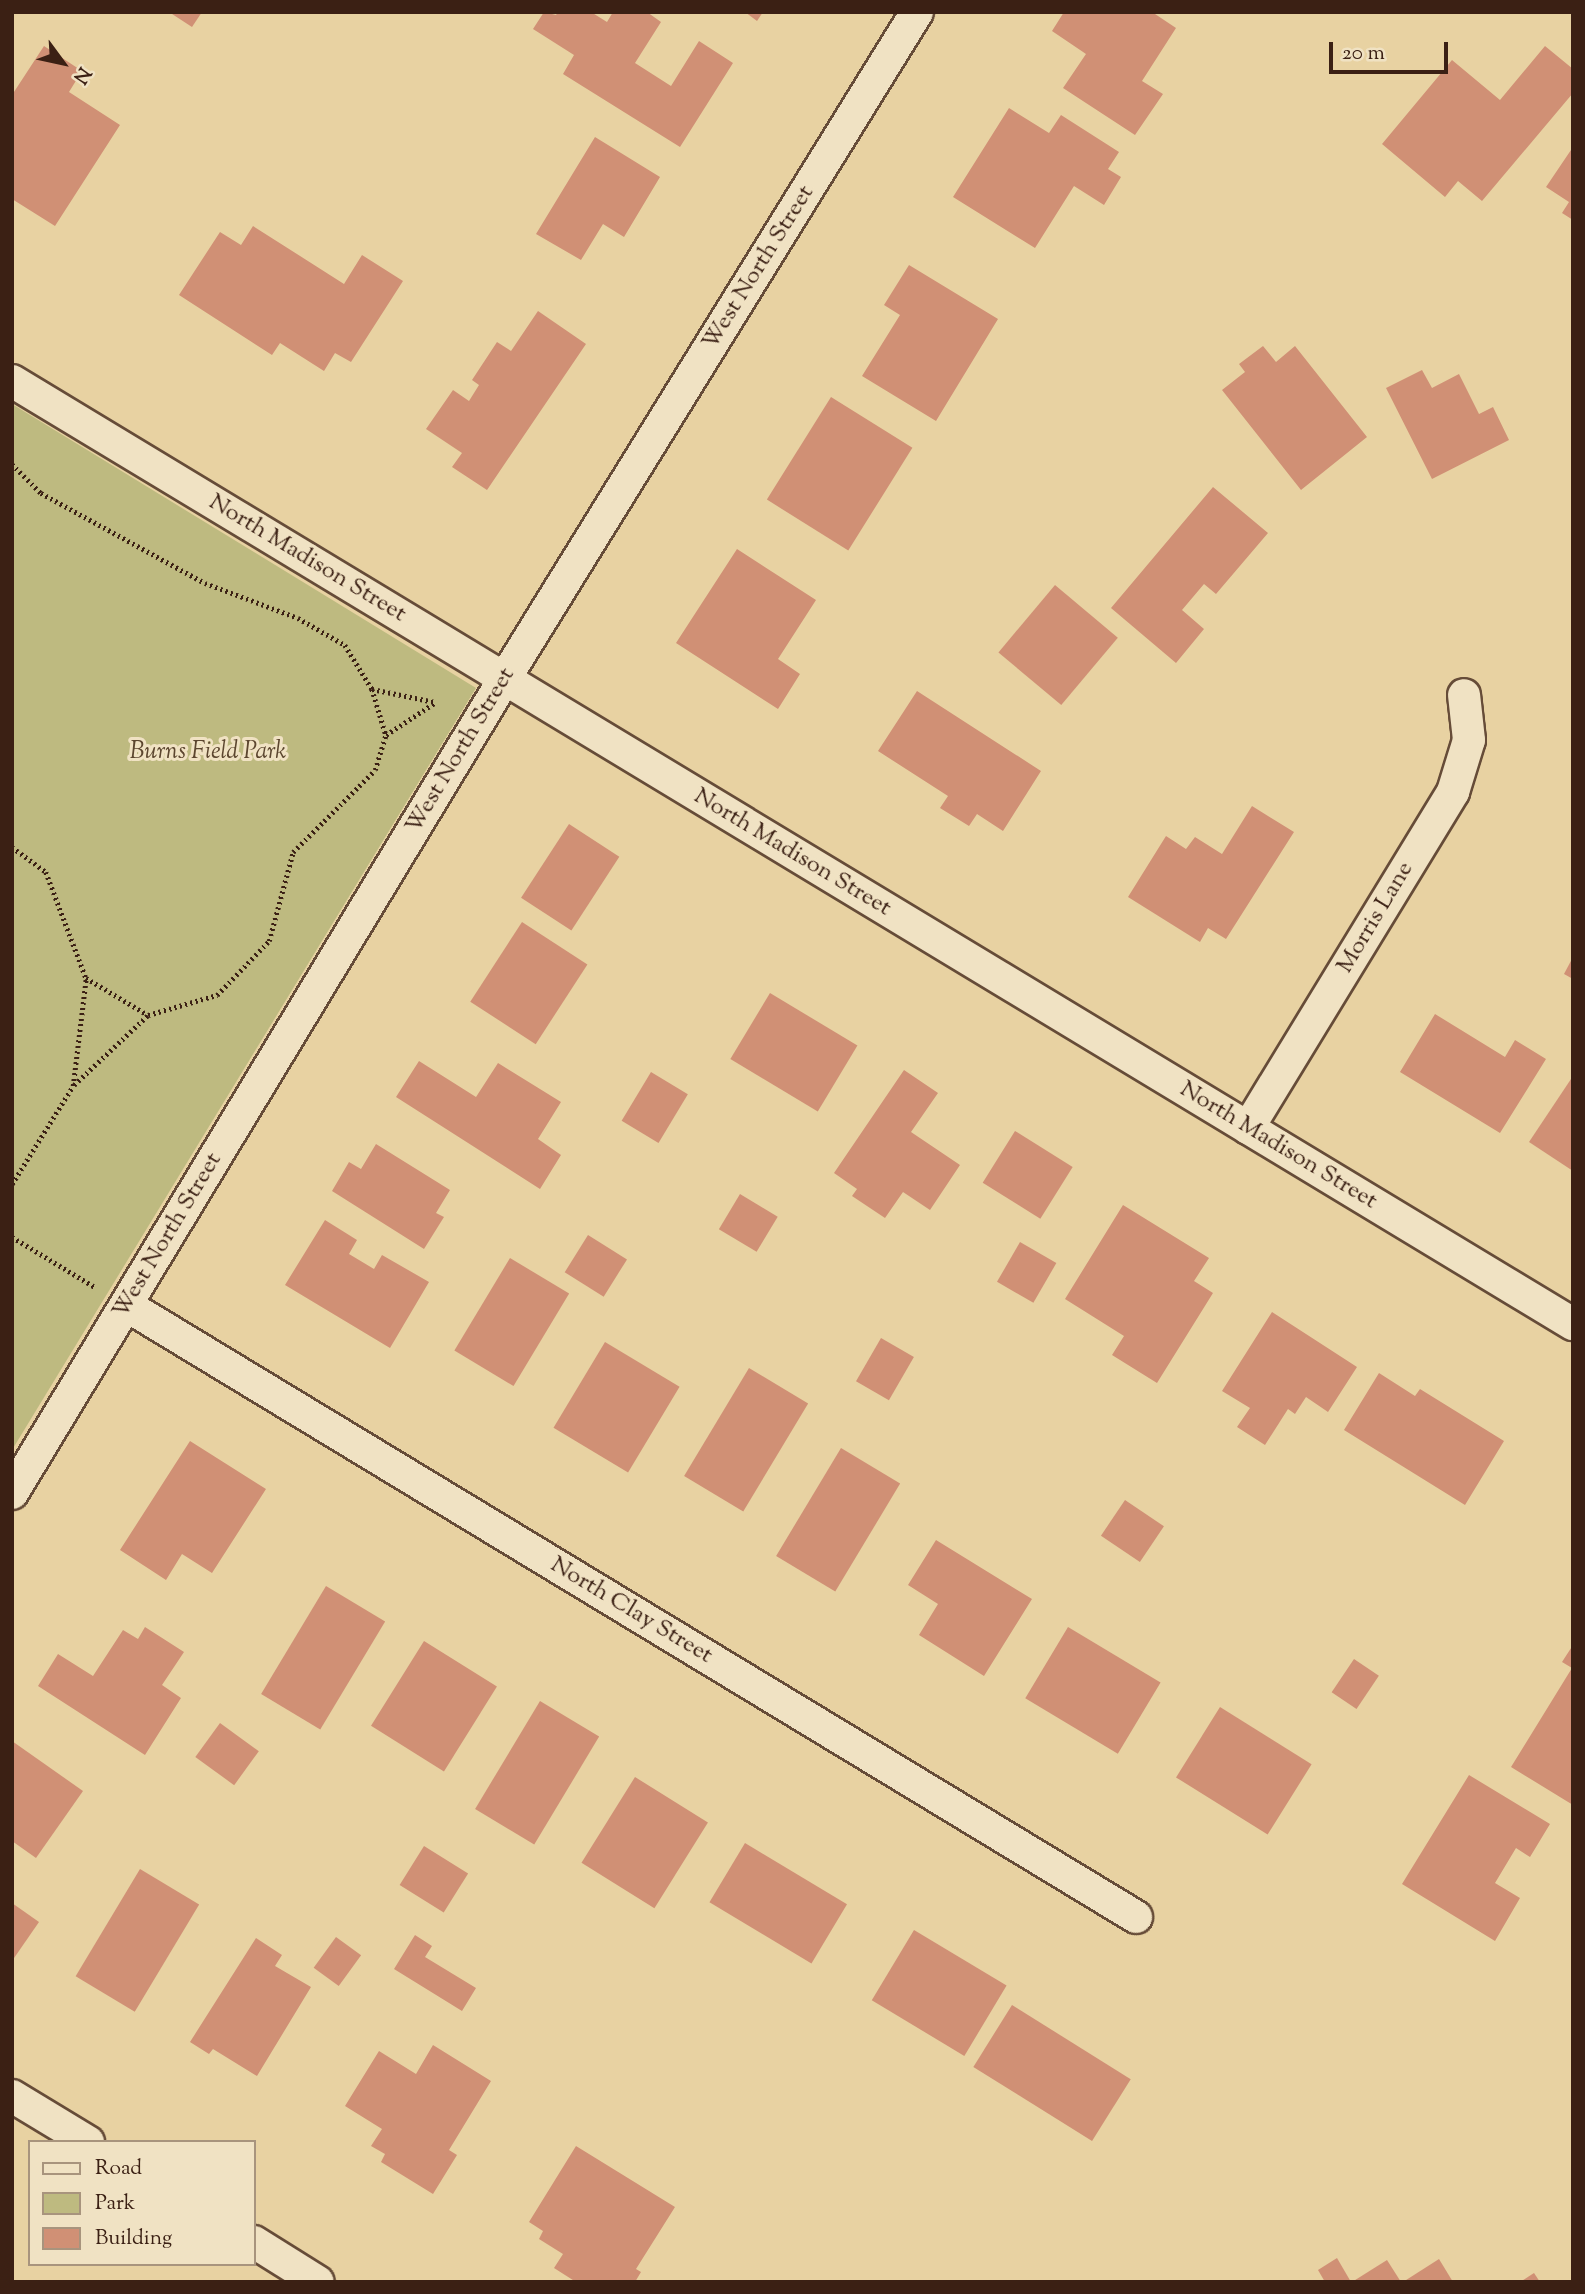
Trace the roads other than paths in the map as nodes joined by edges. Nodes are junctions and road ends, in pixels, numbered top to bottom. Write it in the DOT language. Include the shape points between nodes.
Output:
graph roads {
  1 [pos="917,12"];
  2 [pos="12,381"];
  3 [pos="505,678"];
  4 [pos="1464,695"];
  5 [pos="1248,1128"];
  6 [pos="126,1305"];
  7 [pos="1573,1324"];
  8 [pos="12,1493"];
  9 [pos="1136,1917"];
  10 [pos="12,2096"];
  11 [pos="85,2140"];
  12 [pos="256,2243"];
  13 [pos="318,2282"];
  1 -- 3 [label="street, West North Street"];
  2 -- 3 [label="street, North Madison Street"];
  3 -- 5 [label="street, North Madison Street"];
  3 -- 6 [label="street, West North Street"];
  4 -- 5 [label="street, Morris Lane" via="1469,740 1453,792"];
  5 -- 7 [label="street, North Madison Street"];
  6 -- 8 [label="street, West North Street"];
  6 -- 9 [label="street, North Clay Street"];
  10 -- 11 [label="street"];
  12 -- 13 [label="street"];
}
